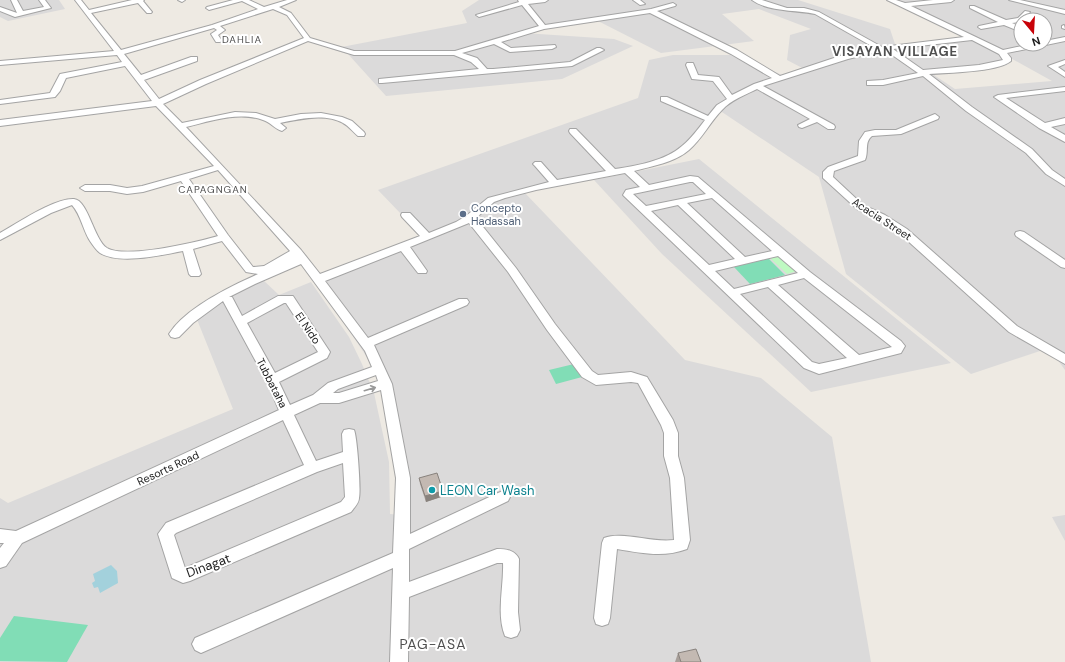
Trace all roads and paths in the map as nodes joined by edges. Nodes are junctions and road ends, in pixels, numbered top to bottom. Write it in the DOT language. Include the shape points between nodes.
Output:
graph roads {
  1 [pos="14,0"];
  2 [pos="42,0"];
  3 [pos="78,0"];
  4 [pos="140,0"];
  5 [pos="240,0"];
  6 [pos="244,0"];
  7 [pos="293,0"];
  8 [pos="545,0"];
  9 [pos="755,0"];
  10 [pos="890,0"];
  11 [pos="951,0"];
  12 [pos="1012,0"];
  13 [pos="522,1"];
  14 [pos="673,5"];
  15 [pos="904,5"];
  16 [pos="276,7"];
  17 [pos="972,7"];
  18 [pos="209,8"];
  19 [pos="0,9"];
  20 [pos="265,10"];
  21 [pos="651,11"];
  22 [pos="87,12"];
  23 [pos="149,12"];
  24 [pos="1065,12"];
  25 [pos="21,14"];
  26 [pos="479,14"];
  27 [pos="1013,22"];
  28 [pos="1006,23"];
  29 [pos="214,26"];
  30 [pos="1013,26"];
  31 [pos="543,27"];
  32 [pos="981,27"];
  33 [pos="973,38"];
  34 [pos="308,39"];
  35 [pos="1065,39"];
  36 [pos="218,41"];
  37 [pos="496,41"];
  38 [pos="1053,41"];
  39 [pos="552,47"];
  40 [pos="883,48"];
  41 [pos="600,50"];
  42 [pos="1013,50"];
  43 [pos="1002,52"];
  44 [pos="119,53"];
  45 [pos="455,53"];
  46 [pos="194,59"];
  47 [pos="1065,62"];
  48 [pos="0,63"];
  49 [pos="128,63"];
  50 [pos="690,65"];
  51 [pos="485,71"];
  52 [pos="922,73"];
  53 [pos="1065,74"];
  54 [pos="141,78"];
  55 [pos="780,79"];
  56 [pos="382,81"];
  57 [pos="870,83"];
  58 [pos="757,86"];
  59 [pos="1065,90"];
  60 [pos="664,99"];
  61 [pos="731,99"];
  62 [pos="0,102"];
  63 [pos="158,102"];
  64 [pos="935,118"];
  65 [pos="710,119"];
  66 [pos="818,119"];
  67 [pos="274,122"];
  68 [pos="1065,122"];
  69 [pos="0,123"];
  70 [pos="802,125"];
  71 [pos="182,126"];
  72 [pos="1042,126"];
  73 [pos="832,127"];
  74 [pos="282,128"];
  75 [pos="573,131"];
  76 [pos="361,134"];
  77 [pos="1065,140"];
  78 [pos="538,164"];
  79 [pos="220,167"];
  80 [pos="627,170"];
  81 [pos="613,173"];
  82 [pos="184,178"];
  83 [pos="555,183"];
  84 [pos="1065,183"];
  85 [pos="85,188"];
  86 [pos="647,188"];
  87 [pos="713,195"];
  88 [pos="680,202"];
  89 [pos="643,210"];
  90 [pos="406,215"];
  91 [pos="470,218"];
  92 [pos="1020,234"];
  93 [pos="1,236"];
  94 [pos="224,237"];
  95 [pos="427,237"];
  96 [pos="403,246"];
  97 [pos="187,247"];
  98 [pos="781,252"];
  99 [pos="300,256"];
  100 [pos="743,261"];
  101 [pos="1065,265"];
  102 [pos="707,269"];
  103 [pos="422,271"];
  104 [pos="194,274"];
  105 [pos="806,274"];
  106 [pos="319,279"];
  107 [pos="771,284"];
  108 [pos="732,293"];
  109 [pos="228,300"];
  110 [pos="463,302"];
  111 [pos="240,322"];
  112 [pos="175,334"];
  113 [pos="367,343"];
  114 [pos="856,359"];
  115 [pos="1065,360"];
  116 [pos="379,369"];
  117 [pos="272,380"];
  118 [pos="386,384"];
  119 [pos="318,398"];
  120 [pos="287,412"];
  121 [pos="349,434"];
  122 [pos="351,455"];
  123 [pos="312,468"];
  124 [pos="503,497"];
  125 [pos="0,536"];
  126 [pos="17,538"];
  127 [pos="401,551"];
  128 [pos="0,562"];
  129 [pos="400,593"];
  130 [pos="602,618"];
  131 [pos="511,630"];
  132 [pos="201,644"];
  133 [pos="399,662"];
  1 -- 25 [label="street"];
  2 -- 25 [label="street" via="48,8"];
  3 -- 22 [label="street"];
  4 -- 22 [label="street"];
  4 -- 23 [label="street"];
  5 -- 18 [label="street"];
  6 -- 20 [label="street"];
  7 -- 16 [label="street"];
  8 -- 13 [label="street"];
  9 -- 40 [label="street" via="787,10 817,13"];
  10 -- 15 [label="street"];
  11 -- 15 [label="street"];
  12 -- 24 [label="street"];
  13 -- 26 [label="street"];
  13 -- 31 [label="street"];
  14 -- 21 [label="street"];
  15 -- 33 [label="street"];
  16 -- 20 [label="street"];
  16 -- 34 [label="street" via="289,14"];
  17 -- 28 [label="street"];
  19 -- 25 [label="street" via="12,14"];
  20 -- 29 [label="street"];
  21 -- 31 [label="street"];
  21 -- 55 [label="street" via="734,52"];
  22 -- 44 [label="street"];
  27 -- 28 [label="street"];
  28 -- 30 [label="street"];
  28 -- 32 [label="street"];
  29 -- 36 [label="street" via="222,30 214,34"];
  29 -- 44 [label="street"];
  31 -- 37 [label="street"];
  33 -- 40 [label="street"];
  33 -- 43 [label="street"];
  34 -- 45 [label="street" via="354,52"];
  34 -- 63 [label="street"];
  35 -- 38 [label="street"];
  37 -- 39 [label="street" via="510,50"];
  37 -- 45 [label="street"];
  40 -- 52 [label="street" via="909,62"];
  40 -- 55 [label="street" via="846,57"];
  41 -- 51 [label="street" via="569,64"];
  42 -- 43 [label="street"];
  43 -- 52 [label="street" via="1007,58 1007,61 1002,63"];
  44 -- 48 [label="street"];
  44 -- 49 [label="street"];
  45 -- 51 [label="street" via="474,60"];
  46 -- 54 [label="street"];
  47 -- 53 [label="street" via="1052,66"];
  49 -- 54 [label="street"];
  49 -- 62 [label="street" via="63,76 52,95"];
  50 -- 61 [label="street" via="695,77 717,80"];
  51 -- 56 [label="street"];
  52 -- 57 [label="street" via="882,83"];
  52 -- 84 [label="street" via="969,110 1029,151 1049,172"];
  54 -- 63 [label="street"];
  55 -- 58 [label="street"];
  58 -- 61 [label="street"];
  58 -- 66 [label="street"];
  59 -- 72 [label="street" via="998,96"];
  60 -- 65 [label="street"];
  61 -- 65 [label="street"];
  63 -- 69 [label="street"];
  63 -- 71 [label="street"];
  64 -- 115 [label="street, Acacia Street" via="897,132 873,133 866,136 863,141 862,158 831,169 828,178 860,207 903,230 1013,329"];
  65 -- 80 [label="street" via="686,148 677,154"];
  66 -- 70 [label="street"];
  66 -- 73 [label="street"];
  67 -- 71 [label="street" via="261,116 246,114"];
  67 -- 74 [label="street"];
  67 -- 76 [label="street" via="308,116 334,117 346,121"];
  68 -- 72 [label="street"];
  71 -- 79 [label="street"];
  72 -- 77 [label="street"];
  75 -- 81 [label="street"];
  78 -- 83 [label="street"];
  79 -- 82 [label="street"];
  79 -- 99 [label="street"];
  80 -- 81 [label="street"];
  80 -- 86 [label="street"];
  81 -- 83 [label="street"];
  82 -- 85 [label="street" via="135,190"];
  82 -- 94 [label="street"];
  83 -- 91 [label="street" via="491,200"];
  86 -- 87 [label="street" via="694,179"];
  86 -- 89 [label="street" via="628,193"];
  87 -- 88 [label="street"];
  87 -- 98 [label="street"];
  88 -- 89 [label="street"];
  88 -- 100 [label="street"];
  89 -- 102 [label="street"];
  90 -- 95 [label="street"];
  91 -- 95 [label="street"];
  91 -- 130 [label="street" via="512,270 551,328 587,374 596,380 631,377 642,380 671,433 671,456 678,486 681,544 661,548 610,543"];
  92 -- 101 [label="street"];
  93 -- 97 [label="street" via="56,207 74,202 94,240 106,252 124,255"];
  94 -- 97 [label="street"];
  94 -- 99 [label="street" via="248,268 254,271"];
  95 -- 96 [label="street"];
  96 -- 103 [label="street"];
  96 -- 106 [label="street"];
  97 -- 104 [label="street"];
  98 -- 100 [label="street"];
  98 -- 105 [label="street"];
  99 -- 106 [label="street"];
  99 -- 112 [label="street" via="229,291 198,311"];
  100 -- 102 [label="street"];
  102 -- 108 [label="street"];
  105 -- 107 [label="street"];
  105 -- 114 [label="street" via="899,346 897,350"];
  106 -- 113 [label="street"];
  107 -- 108 [label="street"];
  107 -- 114 [label="street"];
  108 -- 114 [label="street" via="808,365 819,369"];
  109 -- 111 [label="street, Tubbataha"];
  110 -- 113 [label="street"];
  111 -- 117 [label="street, Tubbataha"];
  111 -- 117 [label="street, El Nido" via="282,299 289,299 324,352 315,360"];
  113 -- 116 [label="street"];
  116 -- 118 [label="street"];
  116 -- 119 [label="street, Resorts Road" via="333,386"];
  117 -- 120 [label="street, Tubbataha"];
  119 -- 118 [label="street, Resorts Road, one-way" via="339,398"];
  118 -- 127 [label="street" via="403,478"];
  119 -- 120 [label="street, Resorts Road"];
  120 -- 123 [label="street, Tubbataha"];
  120 -- 126 [label="street, Resorts Road"];
  121 -- 122 [label="street, Dinagat"];
  122 -- 123 [label="street, Dinagat"];
  122 -- 123 [label="street, Dinagat" via="352,499 342,510 190,574 178,574 166,534 170,528"];
  124 -- 127 [label="street"];
  125 -- 126 [label="street"];
  126 -- 128 [label="street"];
  127 -- 129 [label="street"];
  127 -- 132 [label="street"];
  129 -- 131 [label="street" via="497,556 506,556 511,559 512,573 509,607"];
  129 -- 133 [label="street"];
}
